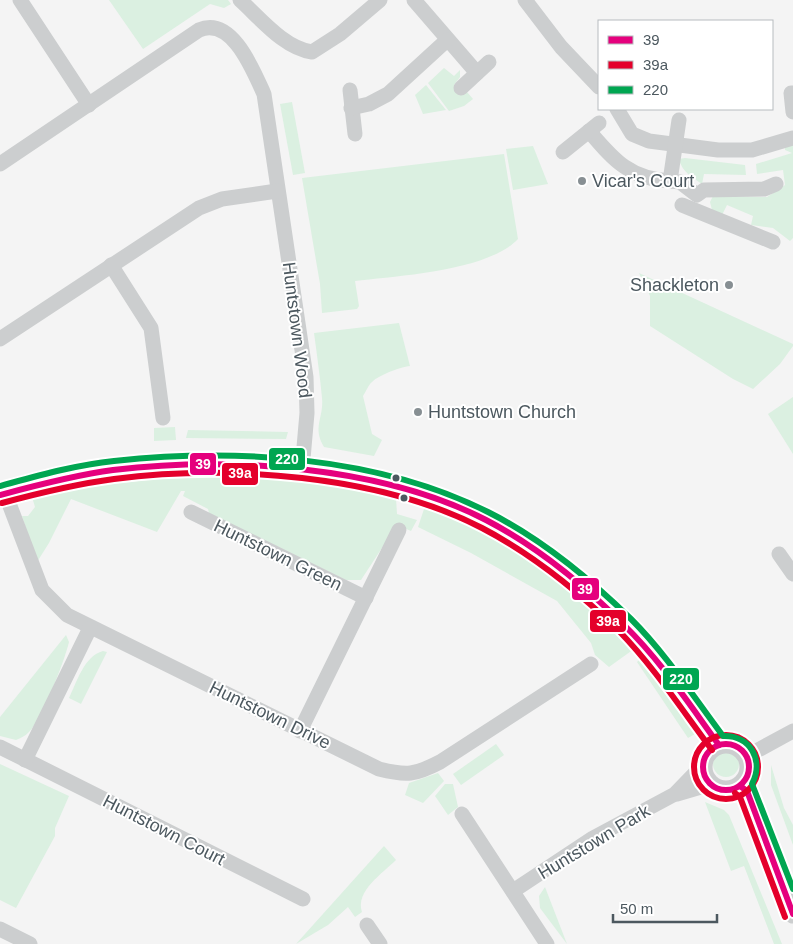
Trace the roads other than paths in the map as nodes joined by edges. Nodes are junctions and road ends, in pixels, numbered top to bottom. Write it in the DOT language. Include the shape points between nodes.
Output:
graph roads {
  1 [pos="20,0"];
  2 [pos="240,0"];
  3 [pos="380,0"];
  4 [pos="414,0"];
  5 [pos="530,1"];
  6 [pos="447,40"];
  7 [pos="489,62"];
  8 [pos="477,73"];
  9 [pos="598,86"];
  10 [pos="461,88"];
  11 [pos="350,90"];
  12 [pos="793,93"];
  13 [pos="89,105"];
  14 [pos="352,108"];
  15 [pos="618,110"];
  16 [pos="793,112"];
  17 [pos="678,120"];
  18 [pos="355,134"];
  19 [pos="793,138"];
  20 [pos="675,145"];
  21 [pos="563,152"];
  22 [pos="0,164"];
  23 [pos="670,181"];
  24 [pos="776,184"];
  25 [pos="277,191"];
  26 [pos="697,195"];
  27 [pos="682,206"];
  28 [pos="701,213"];
  29 [pos="774,242"];
  30 [pos="111,266"];
  31 [pos="0,339"];
  32 [pos="163,418"];
  33 [pos="302,470"];
  34 [pos="3,494"];
  35 [pos="191,512"];
  36 [pos="399,530"];
  37 [pos="779,554"];
  38 [pos="793,574"];
  39 [pos="366,598"];
  40 [pos="90,628"];
  41 [pos="590,664"];
  42 [pos="300,731"];
  43 [pos="793,731"];
  44 [pos="719,744"];
  45 [pos="0,747"];
  46 [pos="747,756"];
  47 [pos="25,760"];
  48 [pos="703,765"];
  49 [pos="711,784"];
  50 [pos="740,786"];
  51 [pos="675,794"];
  52 [pos="462,814"];
  53 [pos="513,891"];
  54 [pos="303,900"];
  55 [pos="793,914"];
  56 [pos="367,925"];
  57 [pos="0,929"];
  58 [pos="30,944"];
  59 [pos="380,944"];
  60 [pos="547,944"];
  1 -- 13 [label="street"];
  2 -- 3 [label="street" via="290,44 312,52 340,34"];
  4 -- 6 [label="street"];
  5 -- 9 [label="street" via="573,61"];
  6 -- 8 [label="street"];
  6 -- 14 [label="street" via="388,94"];
  7 -- 8 [label="street"];
  8 -- 10 [label="street"];
  11 -- 14 [label="street"];
  12 -- 16 [label="street" via="790,104"];
  13 -- 22 [label="street, Huntstown Wood"];
  13 -- 25 [label="street, Huntstown Wood" via="200,30 220,28 251,65 264,94"];
  14 -- 18 [label="street"];
  15 -- 20 [label="street" via="638,138"];
  17 -- 20 [label="street"];
  19 -- 20 [label="street" via="752,150"];
  20 -- 23 [label="street"];
  21 -- 23 [label="street" via="594,127 622,168"];
  23 -- 26 [label="street" via="680,182"];
  24 -- 26 [label="street" via="764,189 704,190"];
  25 -- 30 [label="street" via="212,202 187,214"];
  25 -- 33 [label="street, Huntstown Wood" via="306,377 307,413"];
  26 -- 28 [label="street"];
  27 -- 28 [label="street"];
  28 -- 29 [label="street"];
  30 -- 31 [label="street"];
  30 -- 32 [label="street" via="151,328"];
  33 -- 34 [label="street" via="196,464 142,466 64,477"];
  33 -- 44 [label="street" via="370,480 446,503 473,514 540,555 590,594 645,646"];
  34 -- 40 [label="street, Huntstown Drive" via="42,590 67,615"];
  35 -- 39 [label="street, Huntstown Green"];
  36 -- 39 [label="street"];
  37 -- 38 [label="street"];
  39 -- 42 [label="street"];
  40 -- 42 [label="street, Huntstown Drive"];
  40 -- 47 [label="street"];
  41 -- 42 [label="street, Huntstown Drive" via="440,762 409,775 379,770"];
  43 -- 46 [label="street"];
  44 -- 46 [label="street" via="732,744"];
  44 -- 48 [label="street" via="708,752"];
  45 -- 47 [label="street, Huntstown Court"];
  46 -- 50 [label="street" via="750,769"];
  47 -- 54 [label="street, Huntstown Court"];
  48 -- 49 [label="street"];
  48 -- 51 [label="street, Huntstown Park"];
  49 -- 50 [label="street" via="725,790"];
  49 -- 51 [label="street, Huntstown Park"];
  50 -- 55 [label="street" via="747,791"];
  51 -- 53 [label="street, Huntstown Park" via="593,838"];
  52 -- 53 [label="street"];
  53 -- 60 [label="street"];
  56 -- 59 [label="street"];
  57 -- 58 [label="street"];
}
